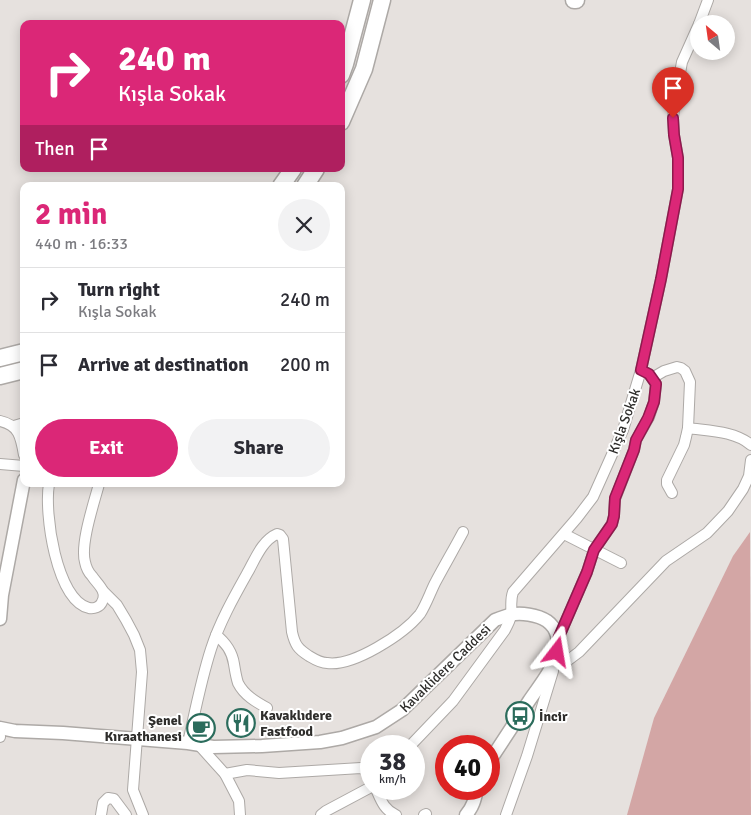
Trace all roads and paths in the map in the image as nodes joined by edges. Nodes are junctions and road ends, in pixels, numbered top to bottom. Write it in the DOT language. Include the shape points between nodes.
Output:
graph roads {
  1 [pos="362,0"];
  2 [pos="382,0"];
  3 [pos="389,0"];
  4 [pos="708,0"];
  5 [pos="702,15"];
  6 [pos="375,28"];
  7 [pos="690,44"];
  8 [pos="345,64"];
  9 [pos="345,113"];
  10 [pos="20,353"];
  11 [pos="0,358"];
  12 [pos="641,370"];
  13 [pos="20,371"];
  14 [pos="0,376"];
  15 [pos="652,378"];
  16 [pos="0,421"];
  17 [pos="19,425"];
  18 [pos="688,428"];
  19 [pos="20,442"];
  20 [pos="751,445"];
  21 [pos="751,460"];
  22 [pos="0,464"];
  23 [pos="20,466"];
  24 [pos="23,487"];
  25 [pos="48,487"];
  26 [pos="98,487"];
  27 [pos="672,493"];
  28 [pos="463,532"];
  29 [pos="564,534"];
  30 [pos="594,550"];
  31 [pos="620,563"];
  32 [pos="103,591"];
  33 [pos="512,614"];
  34 [pos="0,619"];
  35 [pos="216,634"];
  36 [pos="558,639"];
  37 [pos="553,664"];
  38 [pos="267,708"];
  39 [pos="0,728"];
  40 [pos="421,735"];
  41 [pos="137,740"];
  42 [pos="193,744"];
  43 [pos="500,745"];
  44 [pos="360,768"];
  45 [pos="225,774"];
  46 [pos="360,793"];
  47 [pos="381,800"];
  48 [pos="475,800"];
  49 [pos="238,814"];
  50 [pos="325,814"];
  51 [pos="101,815"];
  52 [pos="126,815"];
  53 [pos="143,815"];
  54 [pos="396,815"];
  55 [pos="466,815"];
  56 [pos="506,815"];
  1 -- 8 [label="highway"];
  2 -- 6 [label="highway"];
  3 -- 6 [label="highway"];
  4 -- 5 [label="street, Kışla Sokak"];
  6 -- 9 [label="highway" via="364,69"];
  7 -- 12 [label="street, Kışla Sokak" via="682,62 674,100 678,189"];
  10 -- 11 [label="highway"];
  12 -- 15 [label="street"];
  12 -- 29 [label="street, Kışla Sokak" via="623,430 600,482"];
  13 -- 14 [label="highway"];
  15 -- 18 [label="street" via="676,366 685,371 690,382"];
  15 -- 30 [label="street" via="656,384 654,402 615,498 612,524"];
  16 -- 17 [label="street"];
  17 -- 19 [label="street"];
  18 -- 20 [label="street" via="724,433 745,439"];
  18 -- 27 [label="street" via="668,480"];
  21 -- 37 [label="street" via="749,476 728,511 707,532 666,561 579,652 567,661"];
  22 -- 23 [label="street"];
  24 -- 34 [label="street"];
  25 -- 32 [label="street" via="50,527 58,569 68,590 77,601 92,609 102,603"];
  26 -- 32 [label="street" via="88,525 85,562"];
  28 -- 35 [label="street" via="420,613 403,630 358,658 327,663 315,660 295,643 284,545 277,534 268,539 257,555"];
  29 -- 30 [label="street"];
  29 -- 33 [label="street, Kışla Sokak" via="513,592 510,598"];
  30 -- 31 [label="street"];
  30 -- 36 [label="street"];
  32 -- 41 [label="street" via="117,605 140,650 142,672"];
  33 -- 36 [label="street" via="542,618 549,623"];
  33 -- 40 [label="street" via="505,630 453,701"];
  33 -- 42 [label="street, Kavaklidere Caddesi" via="488,626 402,710 369,730 342,738 262,746"];
  35 -- 38 [label="street" via="231,653 239,684"];
  35 -- 42 [label="street" via="206,666"];
  36 -- 37 [label="street"];
  37 -- 43 [label="street"];
  37 -- 56 [label="street" via="554,671"];
  39 -- 41 [label="street, Kavaklidere Caddesi"];
  41 -- 42 [label="street, Kavaklidere Caddesi"];
  41 -- 53 [label="street" via="133,793"];
  42 -- 45 [label="street"];
  44 -- 45 [label="street" via="279,773 247,770"];
  45 -- 49 [label="street" via="239,801"];
  46 -- 50 [label="street"];
  47 -- 54 [label="street" via="388,811"];
  48 -- 55 [label="street"];
  51 -- 52 [label="street" via="108,798 114,799"];
}
